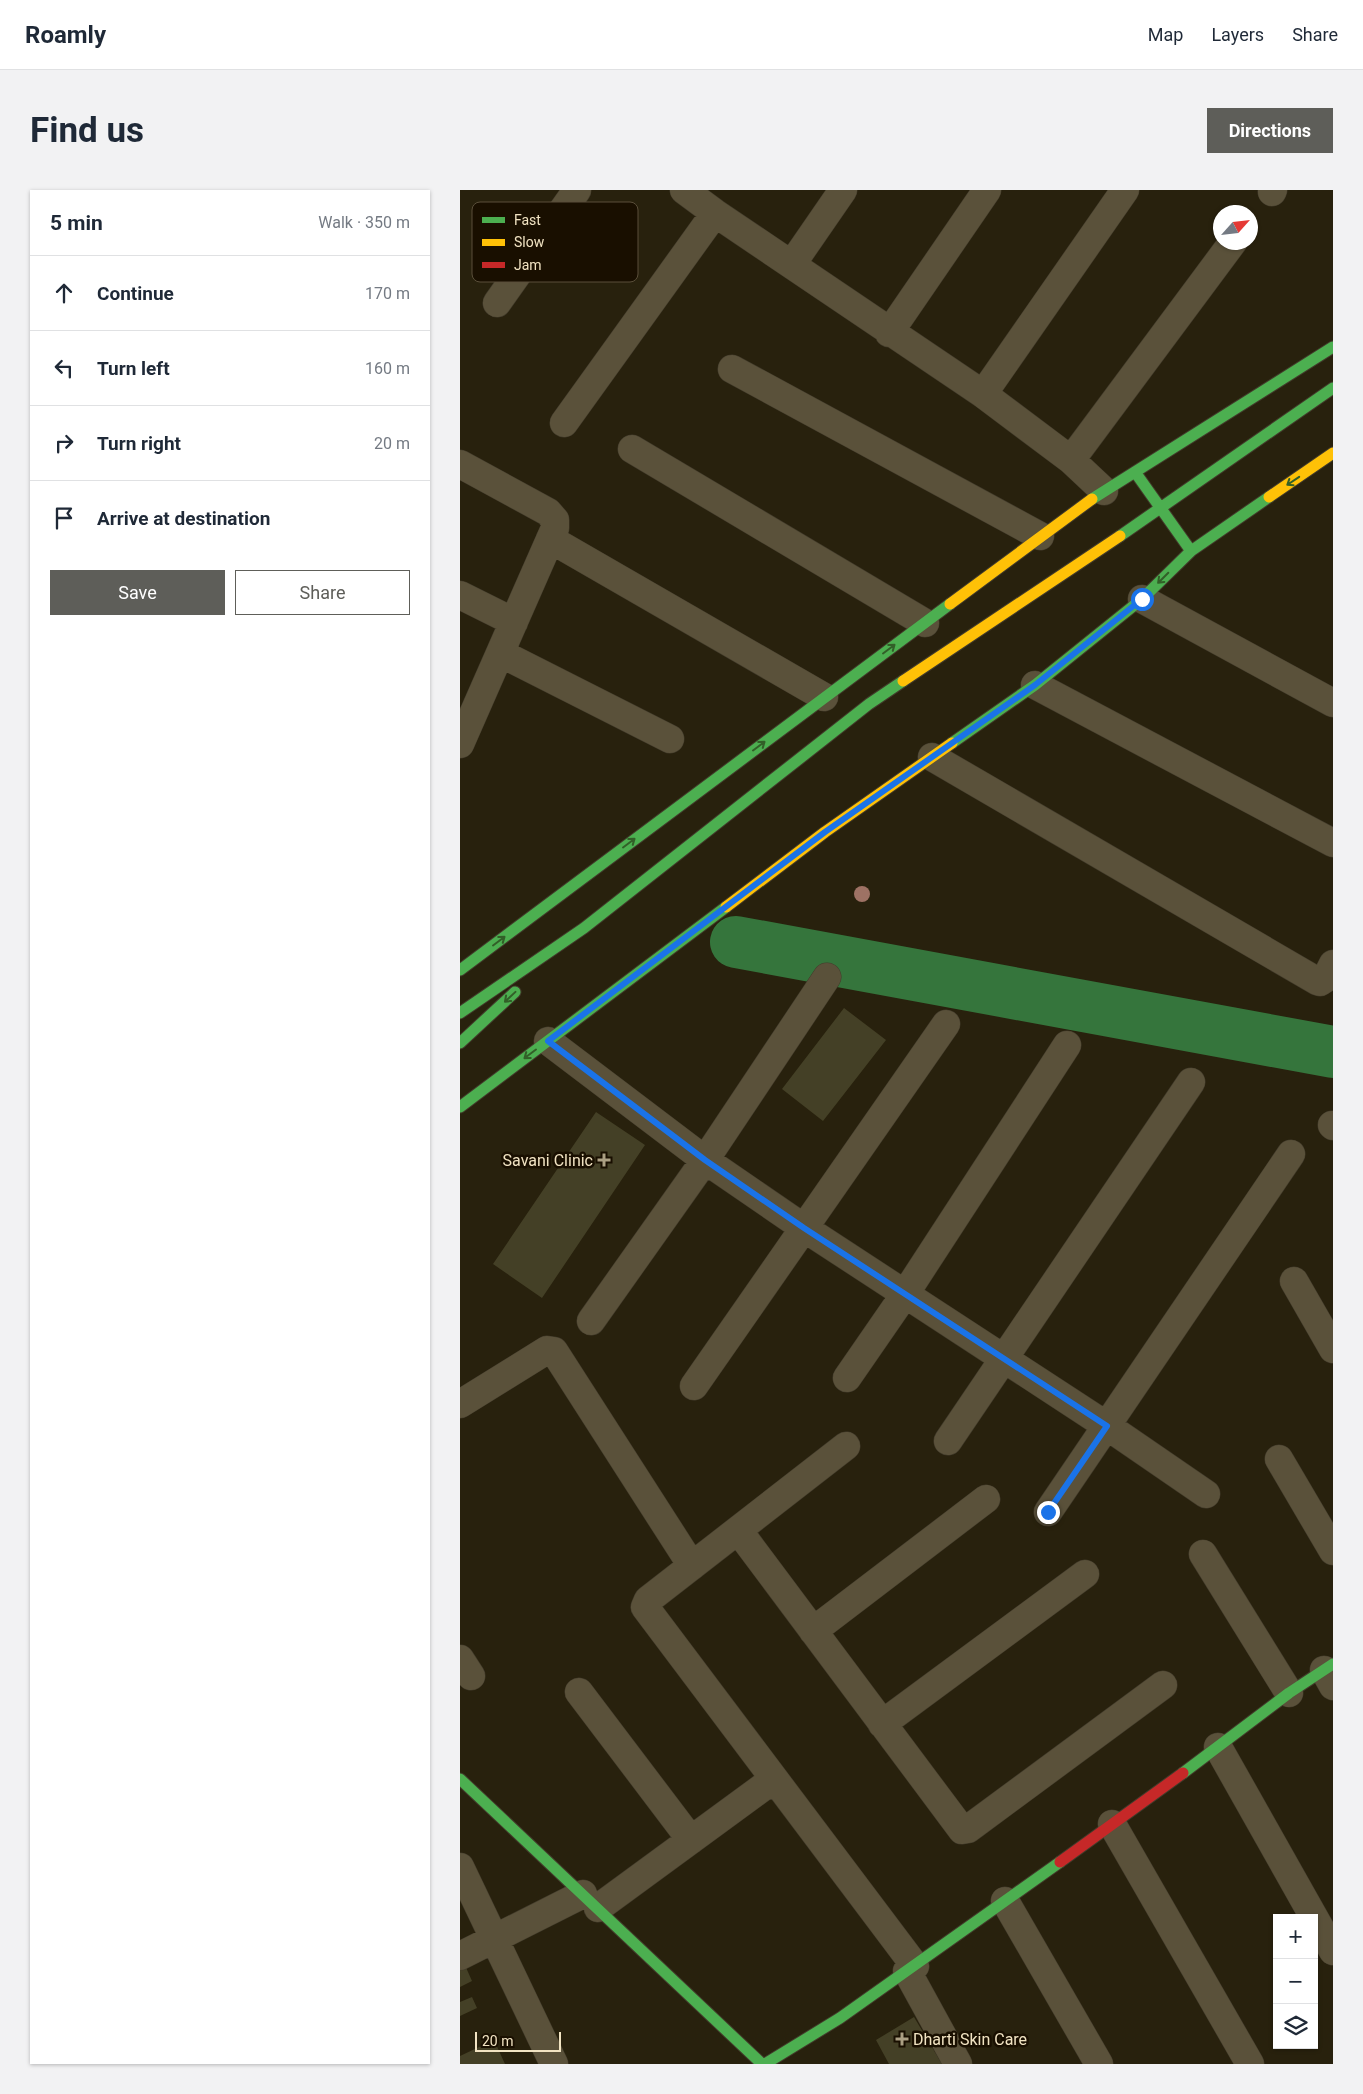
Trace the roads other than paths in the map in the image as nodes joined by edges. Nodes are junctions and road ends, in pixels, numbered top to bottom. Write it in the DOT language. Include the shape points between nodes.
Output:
graph roads {
  1 [pos="577,190"];
  2 [pos="843,190"];
  3 [pos="987,190"];
  4 [pos="1125,190"];
  5 [pos="692,192"];
  6 [pos="569,202"];
  7 [pos="715,214"];
  8 [pos="1227,250"];
  9 [pos="792,264"];
  10 [pos="512,282"];
  11 [pos="497,303"];
  12 [pos="890,333"];
  13 [pos="1333,347"];
  14 [pos="732,369"];
  15 [pos="1333,388"];
  16 [pos="983,394"];
  17 [pos="564,423"];
  18 [pos="632,449"];
  19 [pos="1333,453"];
  20 [pos="1071,460"];
  21 [pos="460,464"];
  22 [pos="1135,472"];
  23 [pos="1104,491"];
  24 [pos="1161,508"];
  25 [pos="1040,536"];
  26 [pos="550,539"];
  27 [pos="1191,551"];
  28 [pos="460,594"];
  29 [pos="1142,599"];
  30 [pos="514,622"];
  31 [pos="925,623"];
  32 [pos="500,653"];
  33 [pos="1035,685"];
  34 [pos="824,697"];
  35 [pos="1333,703"];
  36 [pos="468,704"];
  37 [pos="670,739"];
  38 [pos="460,744"];
  39 [pos="932,757"];
  40 [pos="1333,843"];
  41 [pos="584,928"];
  42 [pos="1333,964"];
  43 [pos="460,970"];
  44 [pos="827,977"];
  45 [pos="460,1013"];
  46 [pos="946,1024"];
  47 [pos="548,1041"];
  48 [pos="460,1043"];
  49 [pos="1067,1045"];
  50 [pos="1191,1082"];
  51 [pos="460,1107"];
  52 [pos="1291,1154"];
  53 [pos="705,1160"];
  54 [pos="804,1228"];
  55 [pos="1294,1281"];
  56 [pos="905,1294"];
  57 [pos="591,1322"];
  58 [pos="1333,1349"];
  59 [pos="1004,1358"];
  60 [pos="847,1378"];
  61 [pos="694,1386"];
  62 [pos="460,1404"];
  63 [pos="1107,1426"];
  64 [pos="948,1441"];
  65 [pos="846,1446"];
  66 [pos="1278,1459"];
  67 [pos="1206,1494"];
  68 [pos="986,1499"];
  69 [pos="1048,1512"];
  70 [pos="738,1530"];
  71 [pos="1333,1551"];
  72 [pos="1203,1554"];
  73 [pos="692,1566"];
  74 [pos="1085,1574"];
  75 [pos="813,1631"];
  76 [pos="1330,1673"];
  77 [pos="1163,1685"];
  78 [pos="579,1692"];
  79 [pos="1288,1693"];
  80 [pos="882,1724"];
  81 [pos="1218,1747"];
  82 [pos="460,1779"];
  83 [pos="774,1779"];
  84 [pos="1112,1824"];
  85 [pos="691,1840"];
  86 [pos="460,1867"];
  87 [pos="591,1901"];
  88 [pos="1005,1901"];
  89 [pos="494,1939"];
  90 [pos="1333,1951"];
  91 [pos="460,1956"];
  92 [pos="911,1969"];
  93 [pos="554,2064"];
  94 [pos="764,2064"];
  95 [pos="958,2064"];
  96 [pos="1099,2064"];
  97 [pos="1250,2064"];
  1 -- 6 [label="street"];
  2 -- 9 [label="street"];
  3 -- 12 [label="street"];
  4 -- 16 [label="street"];
  5 -- 7 [label="street"];
  7 -- 9 [label="street"];
  7 -- 17 [label="street"];
  8 -- 20 [label="street"];
  9 -- 12 [label="street"];
  10 -- 11 [label="street"];
  12 -- 16 [label="street"];
  13 -- 22 [label="main road"];
  14 -- 25 [label="street"];
  15 -- 24 [label="main road"];
  16 -- 20 [label="street"];
  18 -- 31 [label="street"];
  19 -- 27 [label="main road, one-way"];
  20 -- 23 [label="street"];
  21 -- 26 [label="street" via="548,512 555,520"];
  22 -- 23 [label="main road"];
  22 -- 24 [label="main road"];
  23 -- 25 [label="main road"];
  24 -- 27 [label="main road"];
  24 -- 41 [label="main road" via="869,704"];
  25 -- 31 [label="main road"];
  26 -- 30 [label="street"];
  26 -- 34 [label="street"];
  27 -- 29 [label="main road, one-way"];
  28 -- 30 [label="street"];
  29 -- 33 [label="main road"];
  29 -- 35 [label="street"];
  30 -- 32 [label="street"];
  34 -- 31 [label="main road, one-way"];
  32 -- 36 [label="street"];
  32 -- 37 [label="street"];
  33 -- 39 [label="main road"];
  33 -- 40 [label="street"];
  43 -- 34 [label="main road, one-way"];
  36 -- 38 [label="street"];
  39 -- 42 [label="street" via="1317,981 1326,978"];
  39 -- 47 [label="main road" via="825,832"];
  41 -- 45 [label="main road"];
  41 -- 48 [label="main road, one-way"];
  44 -- 53 [label="street"];
  46 -- 54 [label="street"];
  47 -- 51 [label="main road, one-way"];
  47 -- 53 [label="street"];
  49 -- 56 [label="street"];
  50 -- 59 [label="street"];
  52 -- 63 [label="street"];
  53 -- 54 [label="street"];
  53 -- 57 [label="street"];
  54 -- 56 [label="street"];
  54 -- 61 [label="street"];
  55 -- 58 [label="street"];
  56 -- 59 [label="street"];
  56 -- 60 [label="street"];
  59 -- 63 [label="street"];
  59 -- 64 [label="street"];
  62 -- 73 [label="street" via="547,1350 554,1350"];
  63 -- 67 [label="street"];
  63 -- 69 [label="street"];
  65 -- 70 [label="street"];
  66 -- 71 [label="street"];
  68 -- 75 [label="street"];
  70 -- 73 [label="street"];
  70 -- 75 [label="street"];
  72 -- 79 [label="street"];
  73 -- 83 [label="street" via="648,1600 645,1607"];
  74 -- 80 [label="street"];
  75 -- 80 [label="street"];
  76 -- 79 [label="main road"];
  77 -- 80 [label="street" via="965,1830 959,1828"];
  78 -- 85 [label="street"];
  79 -- 81 [label="main road"];
  81 -- 84 [label="main road"];
  81 -- 90 [label="street"];
  82 -- 87 [label="main road"];
  83 -- 85 [label="street"];
  83 -- 92 [label="street"];
  84 -- 88 [label="main road"];
  84 -- 97 [label="street"];
  85 -- 87 [label="street"];
  86 -- 89 [label="street"];
  87 -- 89 [label="street"];
  87 -- 94 [label="main road"];
  88 -- 92 [label="main road"];
  88 -- 96 [label="street"];
  89 -- 91 [label="street"];
  89 -- 93 [label="street"];
  92 -- 94 [label="main road" via="840,2018"];
  92 -- 95 [label="street"];
}
